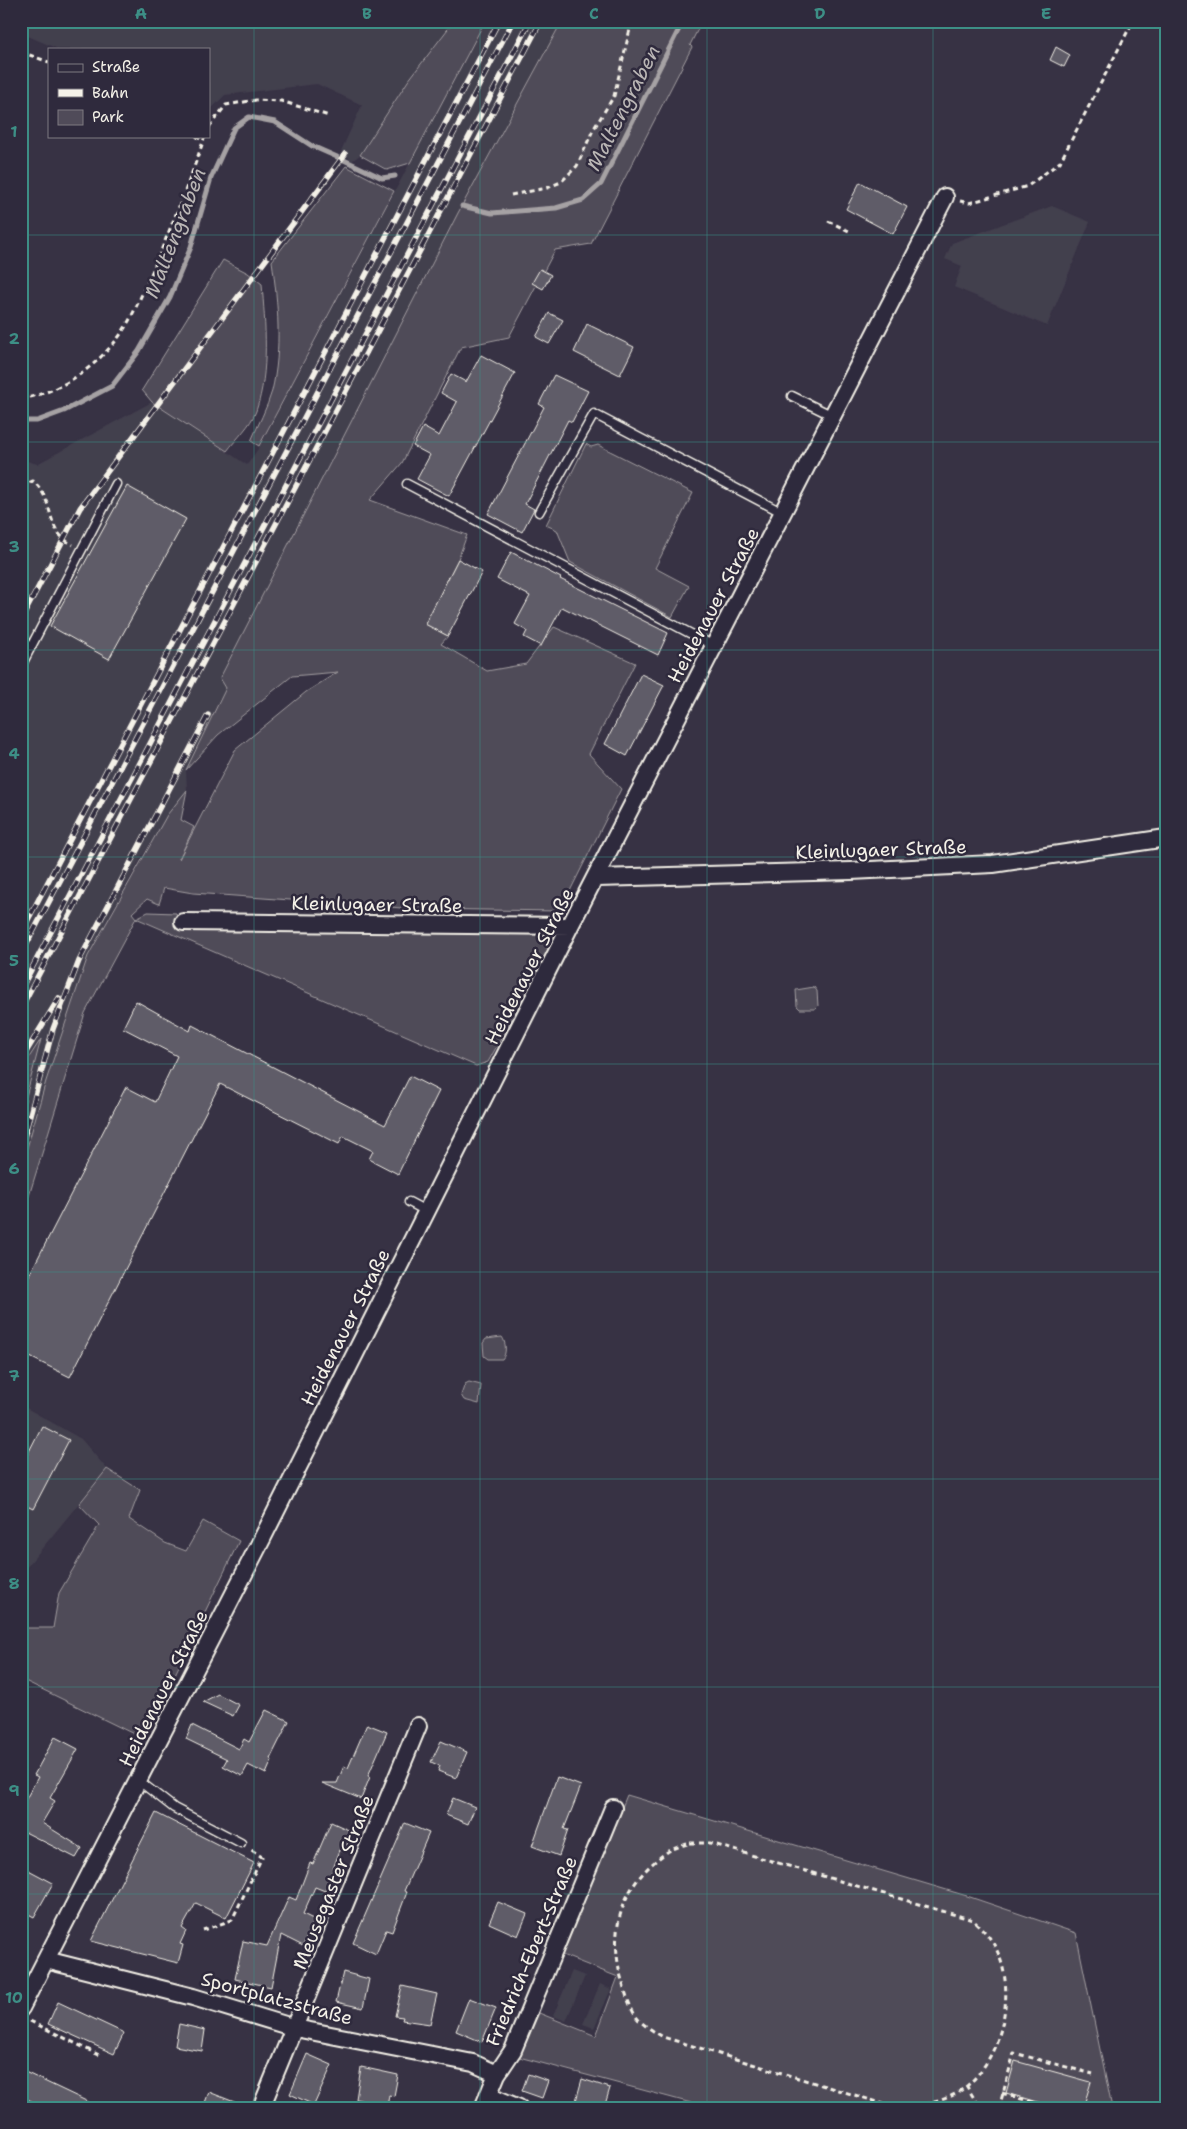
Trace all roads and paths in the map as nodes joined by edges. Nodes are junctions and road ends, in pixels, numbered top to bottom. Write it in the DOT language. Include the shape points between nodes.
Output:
graph roads {
  1 [pos="634,21"];
  2 [pos="1134,21"];
  3 [pos="21,52"];
  4 [pos="48,62"];
  5 [pos="329,116"];
  6 [pos="210,127"];
  7 [pos="199,138"];
  8 [pos="204,138"];
  9 [pos="203,141"];
  10 [pos="511,195"];
  11 [pos="945,197"];
  12 [pos="828,220"];
  13 [pos="852,232"];
  14 [pos="792,396"];
  15 [pos="21,399"];
  16 [pos="833,416"];
  17 [pos="116,484"];
  18 [pos="407,484"];
  19 [pos="21,486"];
  20 [pos="539,512"];
  21 [pos="784,514"];
  22 [pos="82,549"];
  23 [pos="714,646"];
  24 [pos="21,666"];
  25 [pos="1166,838"];
  26 [pos="597,878"];
  27 [pos="183,922"];
  28 [pos="570,926"];
  29 [pos="409,1202"];
  30 [pos="426,1211"];
  31 [pos="418,1726"];
  32 [pos="138,1780"];
  33 [pos="613,1808"];
  34 [pos="241,1843"];
  35 [pos="203,1930"];
  36 [pos="46,1960"];
  37 [pos="21,2008"];
  38 [pos="21,2017"];
  39 [pos="296,2028"];
  40 [pos="99,2055"];
  41 [pos="498,2074"];
  42 [pos="1092,2074"];
  43 [pos="966,2085"];
  44 [pos="1002,2093"];
  45 [pos="485,2101"];
  46 [pos="21,2103"];
  47 [pos="32,2108"];
  48 [pos="261,2108"];
  49 [pos="519,2108"];
  50 [pos="980,2108"];
  51 [pos="998,2108"];
  52 [pos="1045,2108"];
  1 -- 10 [label="path" via="614,96 593,130 577,166 561,182"];
  2 -- 11 [label="path" via="1060,162 1028,186 969,203"];
  3 -- 4 [label="path"];
  5 -- 6 [label="path" via="281,101 256,100 226,105"];
  7 -- 9 [label="path"];
  8 -- 9 [label="path"];
  9 -- 15 [label="path" via="186,193 140,299 115,342 66,384 43,395"];
  11 -- 16 [label="street, Heidenauer Straße"];
  12 -- 13 [label="path"];
  14 -- 16 [label="lane"];
  16 -- 21 [label="street, Heidenauer Straße"];
  17 -- 22 [label="lane"];
  18 -- 23 [label="lane"];
  19 -- 22 [label="path" via="33,481 42,489 55,531"];
  20 -- 21 [label="lane" via="594,414"];
  21 -- 23 [label="street, Heidenauer Straße"];
  22 -- 24 [label="lane"];
  23 -- 26 [label="street, Heidenauer Straße"];
  25 -- 26 [label="street, Kleinlugaer Straße" via="993,864"];
  26 -- 28 [label="street, Heidenauer Straße"];
  27 -- 28 [label="street, Kleinlugaer Straße"];
  28 -- 30 [label="street, Heidenauer Straße"];
  29 -- 30 [label="lane"];
  30 -- 32 [label="street, Heidenauer Straße"];
  31 -- 39 [label="street, Meusegaster Straße"];
  32 -- 34 [label="lane" via="174,1808"];
  32 -- 36 [label="street, Heidenauer Straße"];
  33 -- 41 [label="street, Friedrich-Ebert-Straße" via="512,2050"];
  34 -- 35 [label="path" via="262,1857 232,1920"];
  36 -- 37 [label="street, Heidenauer Straße"];
  36 -- 39 [label="street, Sportplatzstraße" via="193,1997"];
  38 -- 40 [label="path"];
  39 -- 41 [label="street, Sportplatzstraße" via="473,2063"];
  39 -- 48 [label="street, Meusegaster Straße"];
  41 -- 45 [label="street, Friedrich-Ebert-Straße"];
  42 -- 44 [label="path" via="1014,2052"];
  43 -- 43 [label="path" via="980,2073 991,2055 1003,2026 1005,1996 1001,1964 991,1940 973,1920 710,1843 690,1843 667,1852 646,1870 629,1892 619,1918 616,1962 637,2019 663,2037 894,2107 923,2105 957,2093"];
  43 -- 50 [label="path"];
  44 -- 51 [label="path"];
  44 -- 52 [label="path"];
  45 -- 49 [label="street"];
  46 -- 47 [label="path"];
}
